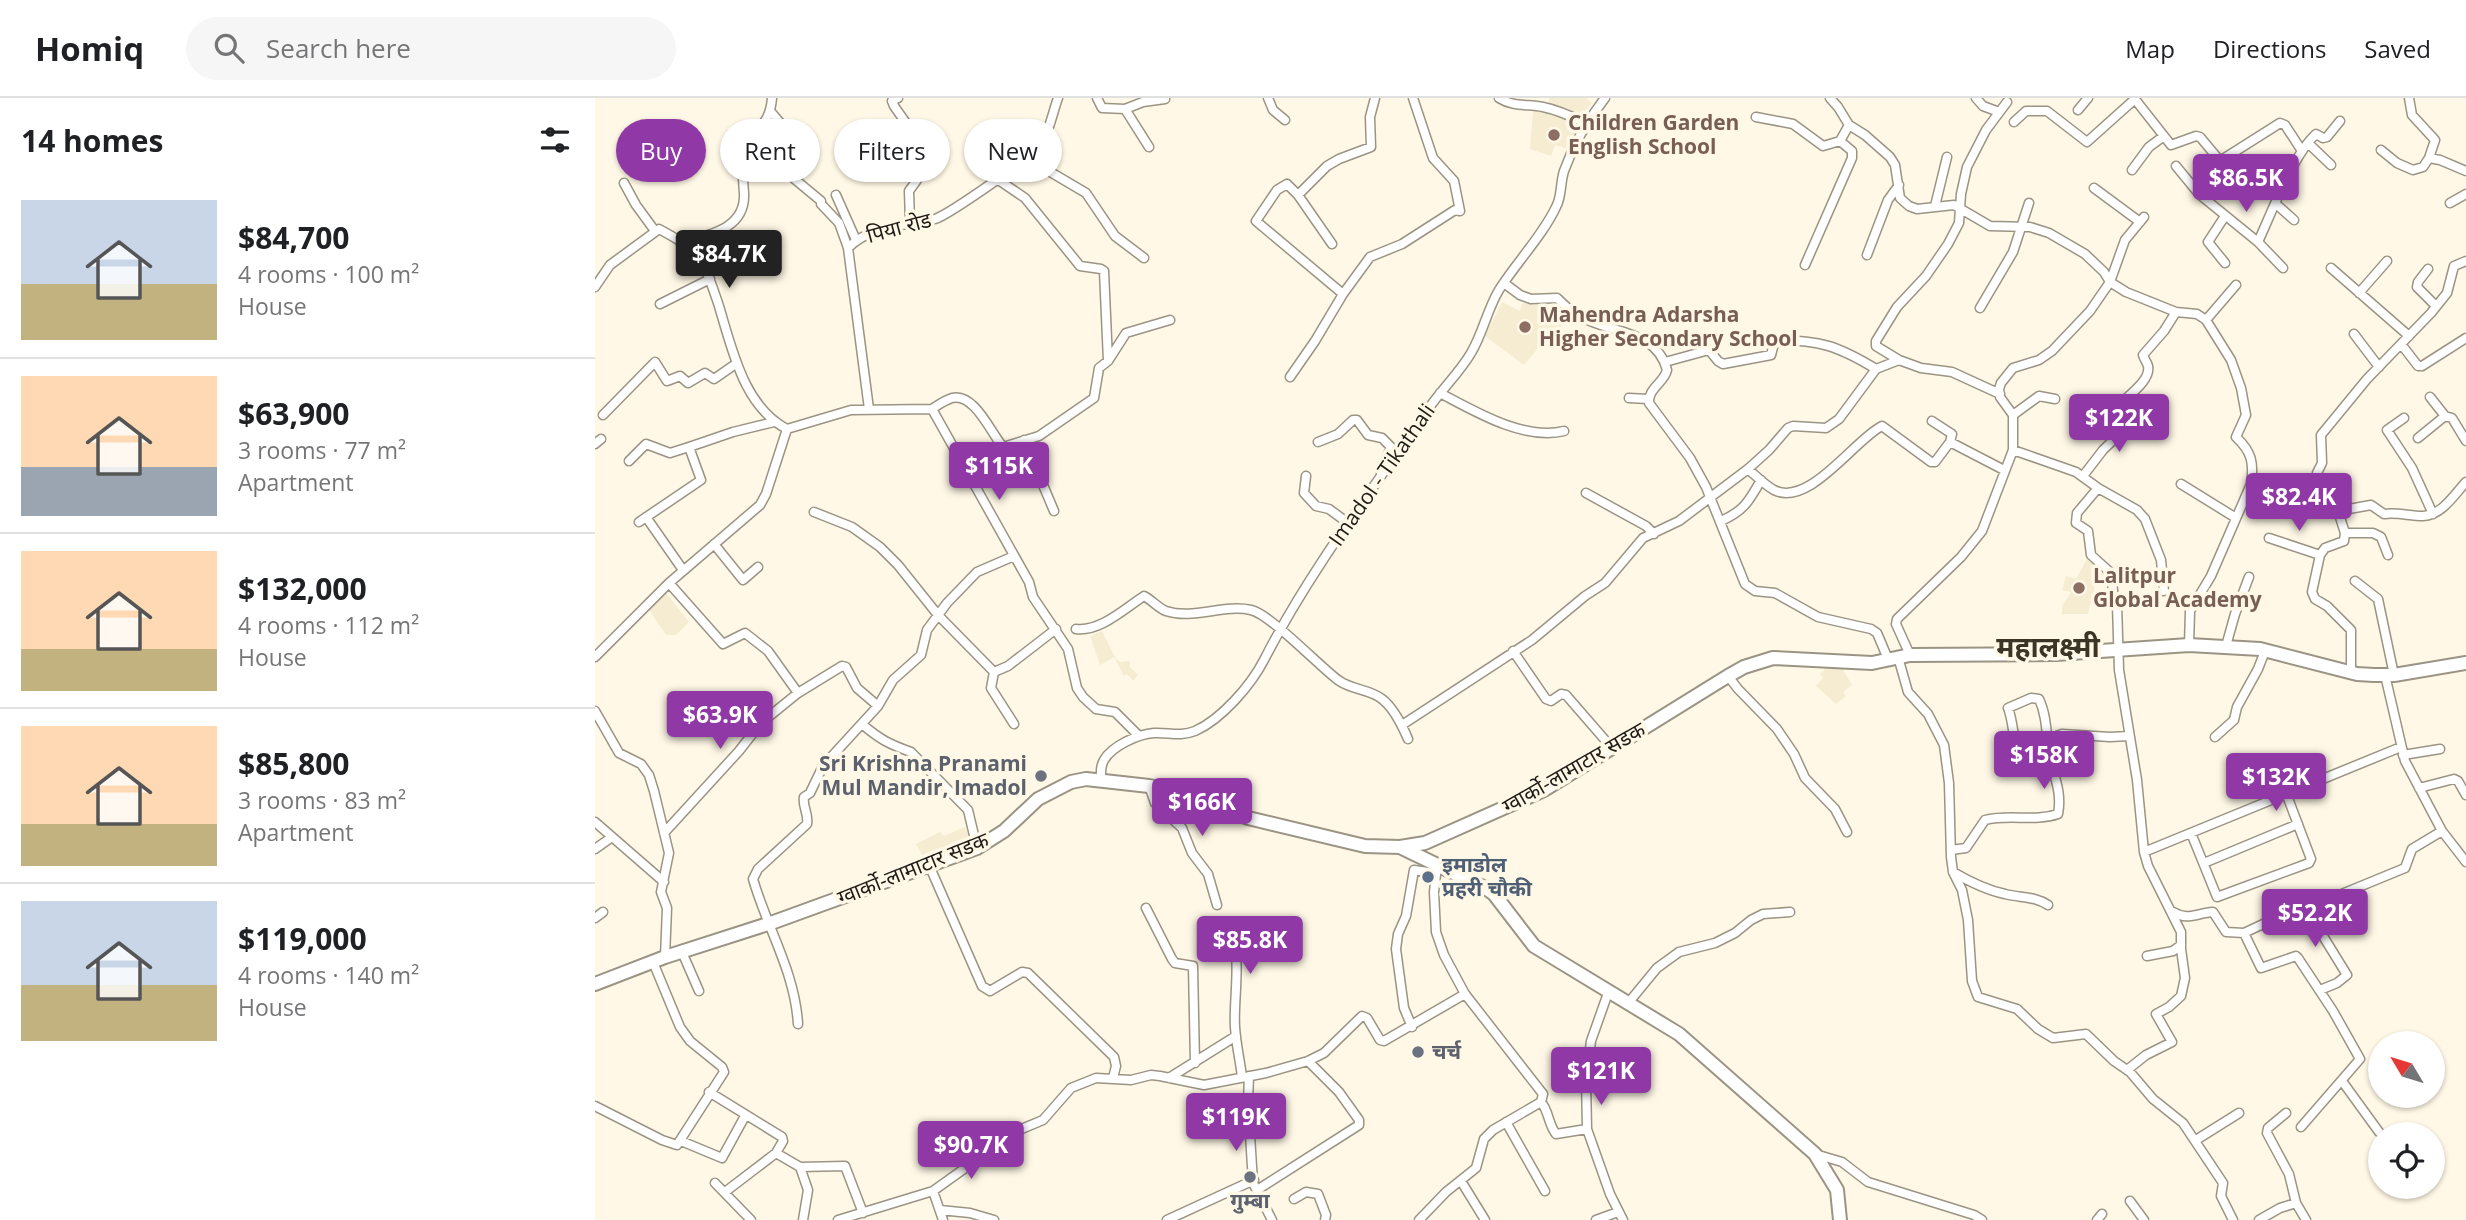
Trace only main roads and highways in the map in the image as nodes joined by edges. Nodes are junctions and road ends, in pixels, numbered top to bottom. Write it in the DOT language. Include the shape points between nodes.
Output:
graph roads {
  1 [pos="2466,663"];
  2 [pos="1400,847"];
  3 [pos="595,984"];
  4 [pos="1840,1220"];
  1 -- 2 [label="main road, ग्वार्को-लामाटार सडक" via="2389,675 2351,672 2265,651 2189,645 1899,657 1872,663 1773,658 1728,676 1519,803 1426,843"];
  2 -- 3 [label="main road, ग्वार्को-लामाटार सडक" via="1365,846 1287,829 1185,793 1086,779 1038,799 1004,831 977,848"];
  2 -- 4 [label="main road" via="1436,869 1494,894 1534,946 1679,1034 1815,1154 1837,1189"];
}
